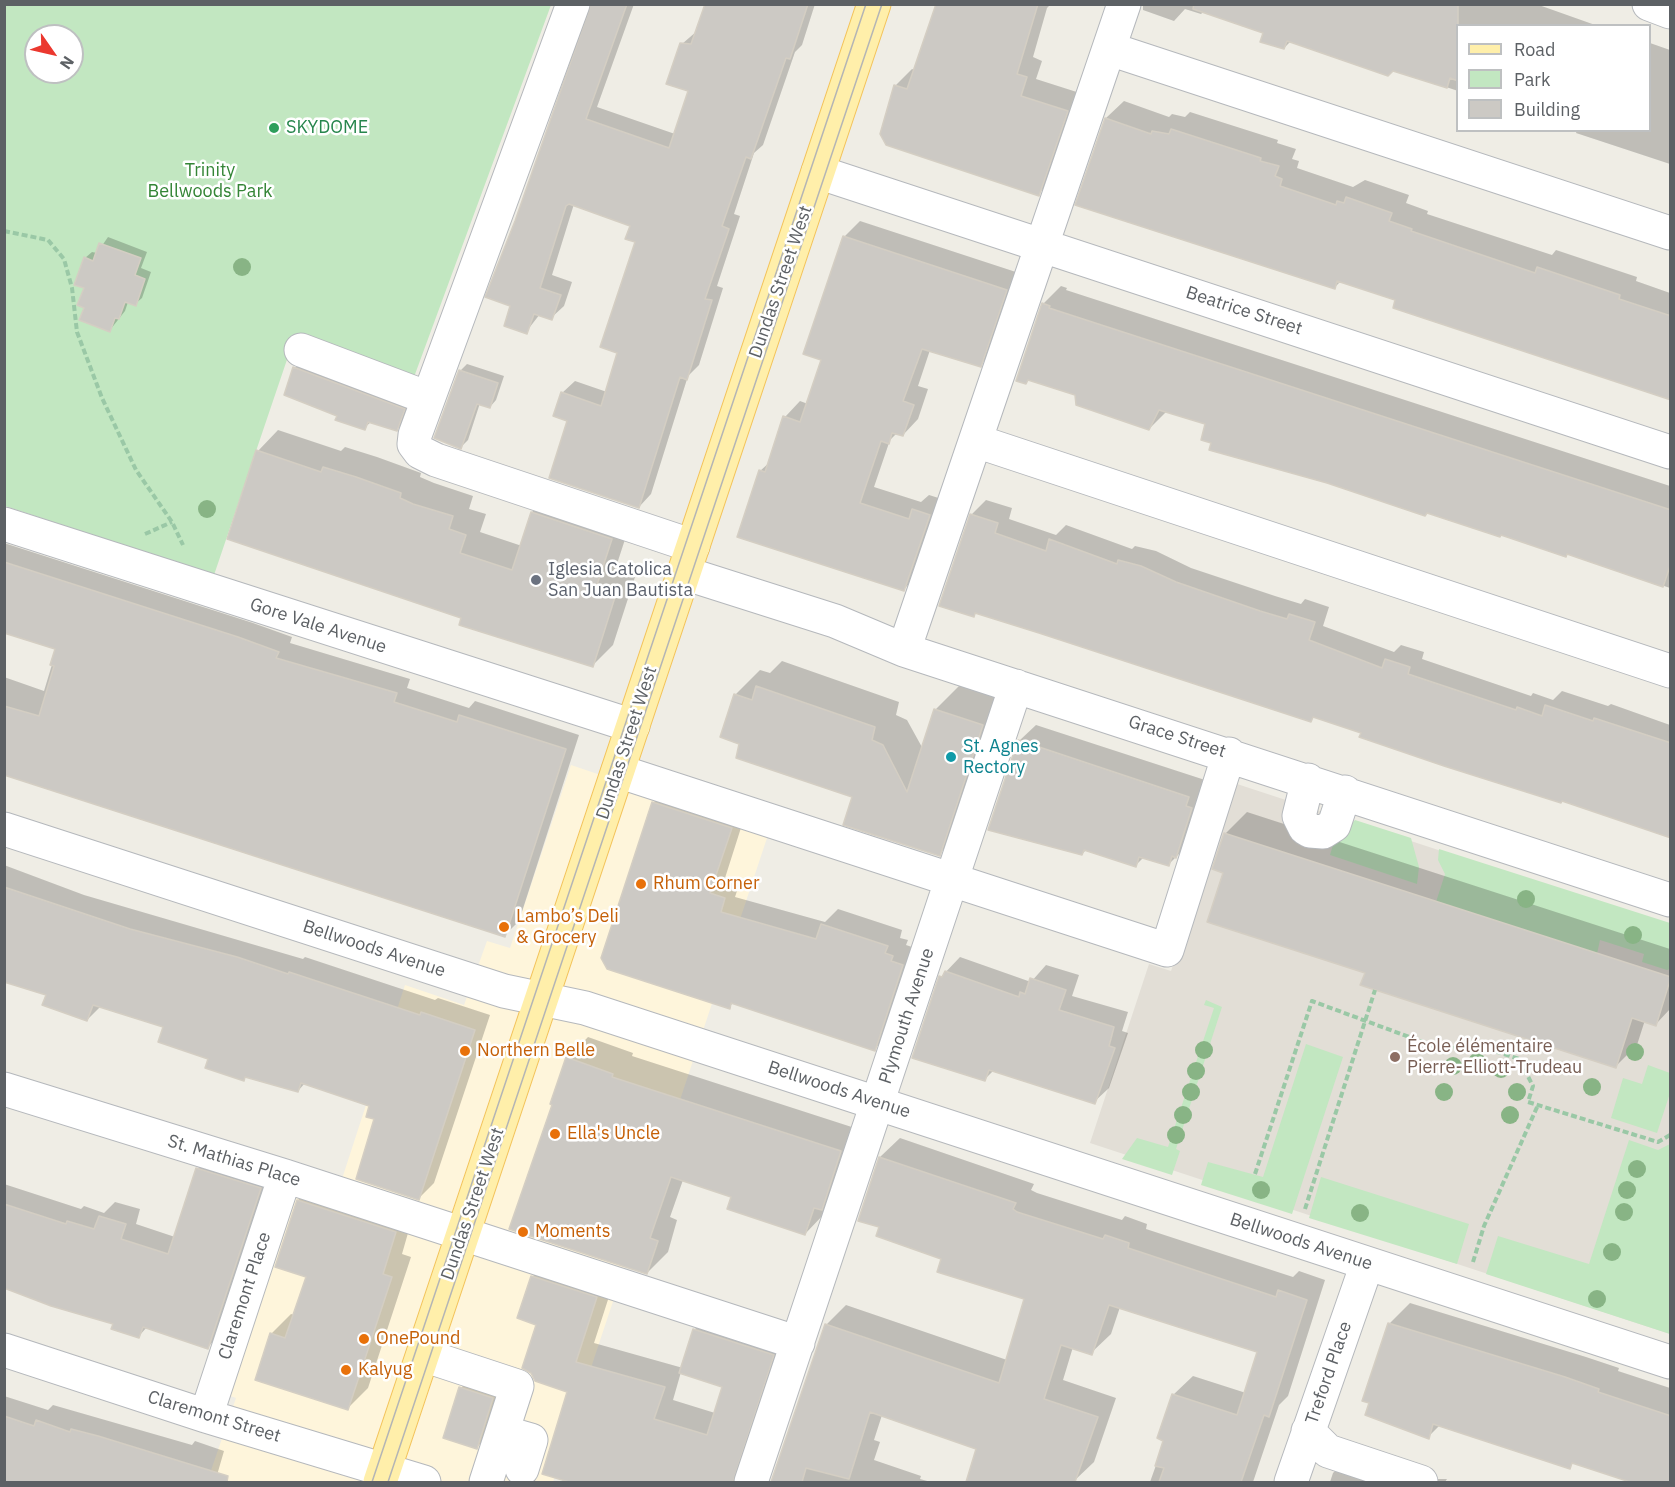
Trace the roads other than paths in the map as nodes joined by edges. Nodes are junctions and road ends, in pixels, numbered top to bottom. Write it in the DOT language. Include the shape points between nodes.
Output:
graph roads {
  1 [pos="573,4"];
  2 [pos="874,4"];
  3 [pos="1124,4"];
  4 [pos="1649,4"];
  5 [pos="1671,12"];
  6 [pos="1110,49"];
  7 [pos="818,172"];
  8 [pos="1671,233"];
  9 [pos="1043,244"];
  10 [pos="301,350"];
  11 [pos="428,398"];
  12 [pos="976,441"];
  13 [pos="1671,452"];
  14 [pos="4,524"];
  15 [pos="689,559"];
  16 [pos="904,650"];
  17 [pos="1671,671"];
  18 [pos="1016,686"];
  19 [pos="633,726"];
  20 [pos="1229,754"];
  21 [pos="618,771"];
  22 [pos="1308,780"];
  23 [pos="1346,792"];
  24 [pos="4,829"];
  25 [pos="951,881"];
  26 [pos="1671,900"];
  27 [pos="542,999"];
  28 [pos="4,1089"];
  29 [pos="879,1103"];
  30 [pos="285,1176"];
  31 [pos="462,1234"];
  32 [pos="1366,1264"];
  33 [pos="798,1343"];
  34 [pos="4,1350"];
  35 [pos="423,1355"];
  36 [pos="1671,1362"];
  37 [pos="206,1416"];
  38 [pos="1308,1431"];
  39 [pos="503,1432"];
  40 [pos="522,1469"];
  41 [pos="383,1476"];
  42 [pos="424,1482"];
  43 [pos="486,1482"];
  44 [pos="751,1482"];
  45 [pos="1291,1482"];
  46 [pos="1421,1482"];
  1 -- 11 [label="street"];
  2 -- 7 [label="main road, Dundas Street West"];
  3 -- 6 [label="street"];
  4 -- 5 [label="street"];
  6 -- 8 [label="street"];
  6 -- 9 [label="street"];
  7 -- 9 [label="street, Beatrice Street"];
  7 -- 15 [label="main road, Dundas Street West"];
  9 -- 12 [label="street"];
  9 -- 13 [label="street, Beatrice Street"];
  10 -- 11 [label="street"];
  11 -- 15 [label="street, Grace Street" via="415,435 414,444 420,452"];
  12 -- 16 [label="street"];
  12 -- 17 [label="street"];
  14 -- 19 [label="street, Gore Vale Avenue"];
  15 -- 16 [label="street, Grace Street"];
  15 -- 19 [label="main road, Dundas Street West"];
  16 -- 18 [label="street, Grace Street"];
  18 -- 20 [label="street, Grace Street"];
  18 -- 25 [label="street, Plymouth Avenue"];
  19 -- 21 [label="main road, Dundas Street West"];
  20 -- 22 [label="street, Grace Street"];
  20 -- 25 [label="street" via="1167,950"];
  21 -- 25 [label="street"];
  21 -- 27 [label="main road, Dundas Street West"];
  22 -- 23 [label="street, Grace Street"];
  22 -- 23 [label="street" via="1299,816 1310,831 1323,832 1334,825"];
  23 -- 26 [label="street, Grace Street"];
  24 -- 27 [label="street, Bellwoods Avenue" via="496,988"];
  25 -- 29 [label="street, Plymouth Avenue"];
  27 -- 29 [label="street, Bellwoods Avenue" via="585,1008"];
  27 -- 31 [label="main road, Dundas Street West"];
  28 -- 30 [label="street, St. Mathias Place"];
  29 -- 32 [label="street, Bellwoods Avenue"];
  29 -- 33 [label="street, Plymouth Avenue"];
  30 -- 31 [label="street, St. Mathias Place"];
  30 -- 37 [label="street, Claremont Place"];
  31 -- 33 [label="street, St. Mathias Place"];
  31 -- 35 [label="main road, Dundas Street West"];
  32 -- 36 [label="street, Bellwoods Avenue"];
  32 -- 38 [label="street, Treford Place"];
  33 -- 44 [label="street, Plymouth Avenue"];
  34 -- 37 [label="street, Claremont Street"];
  35 -- 39 [label="street" via="517,1386"];
  35 -- 41 [label="main road, Dundas Street West"];
  37 -- 41 [label="street, Claremont Street"];
  38 -- 45 [label="street, Treford Place"];
  38 -- 46 [label="street" via="1328,1451"];
  39 -- 40 [label="street" via="531,1440"];
  39 -- 43 [label="street"];
  41 -- 42 [label="street, Claremont Street"];
}
